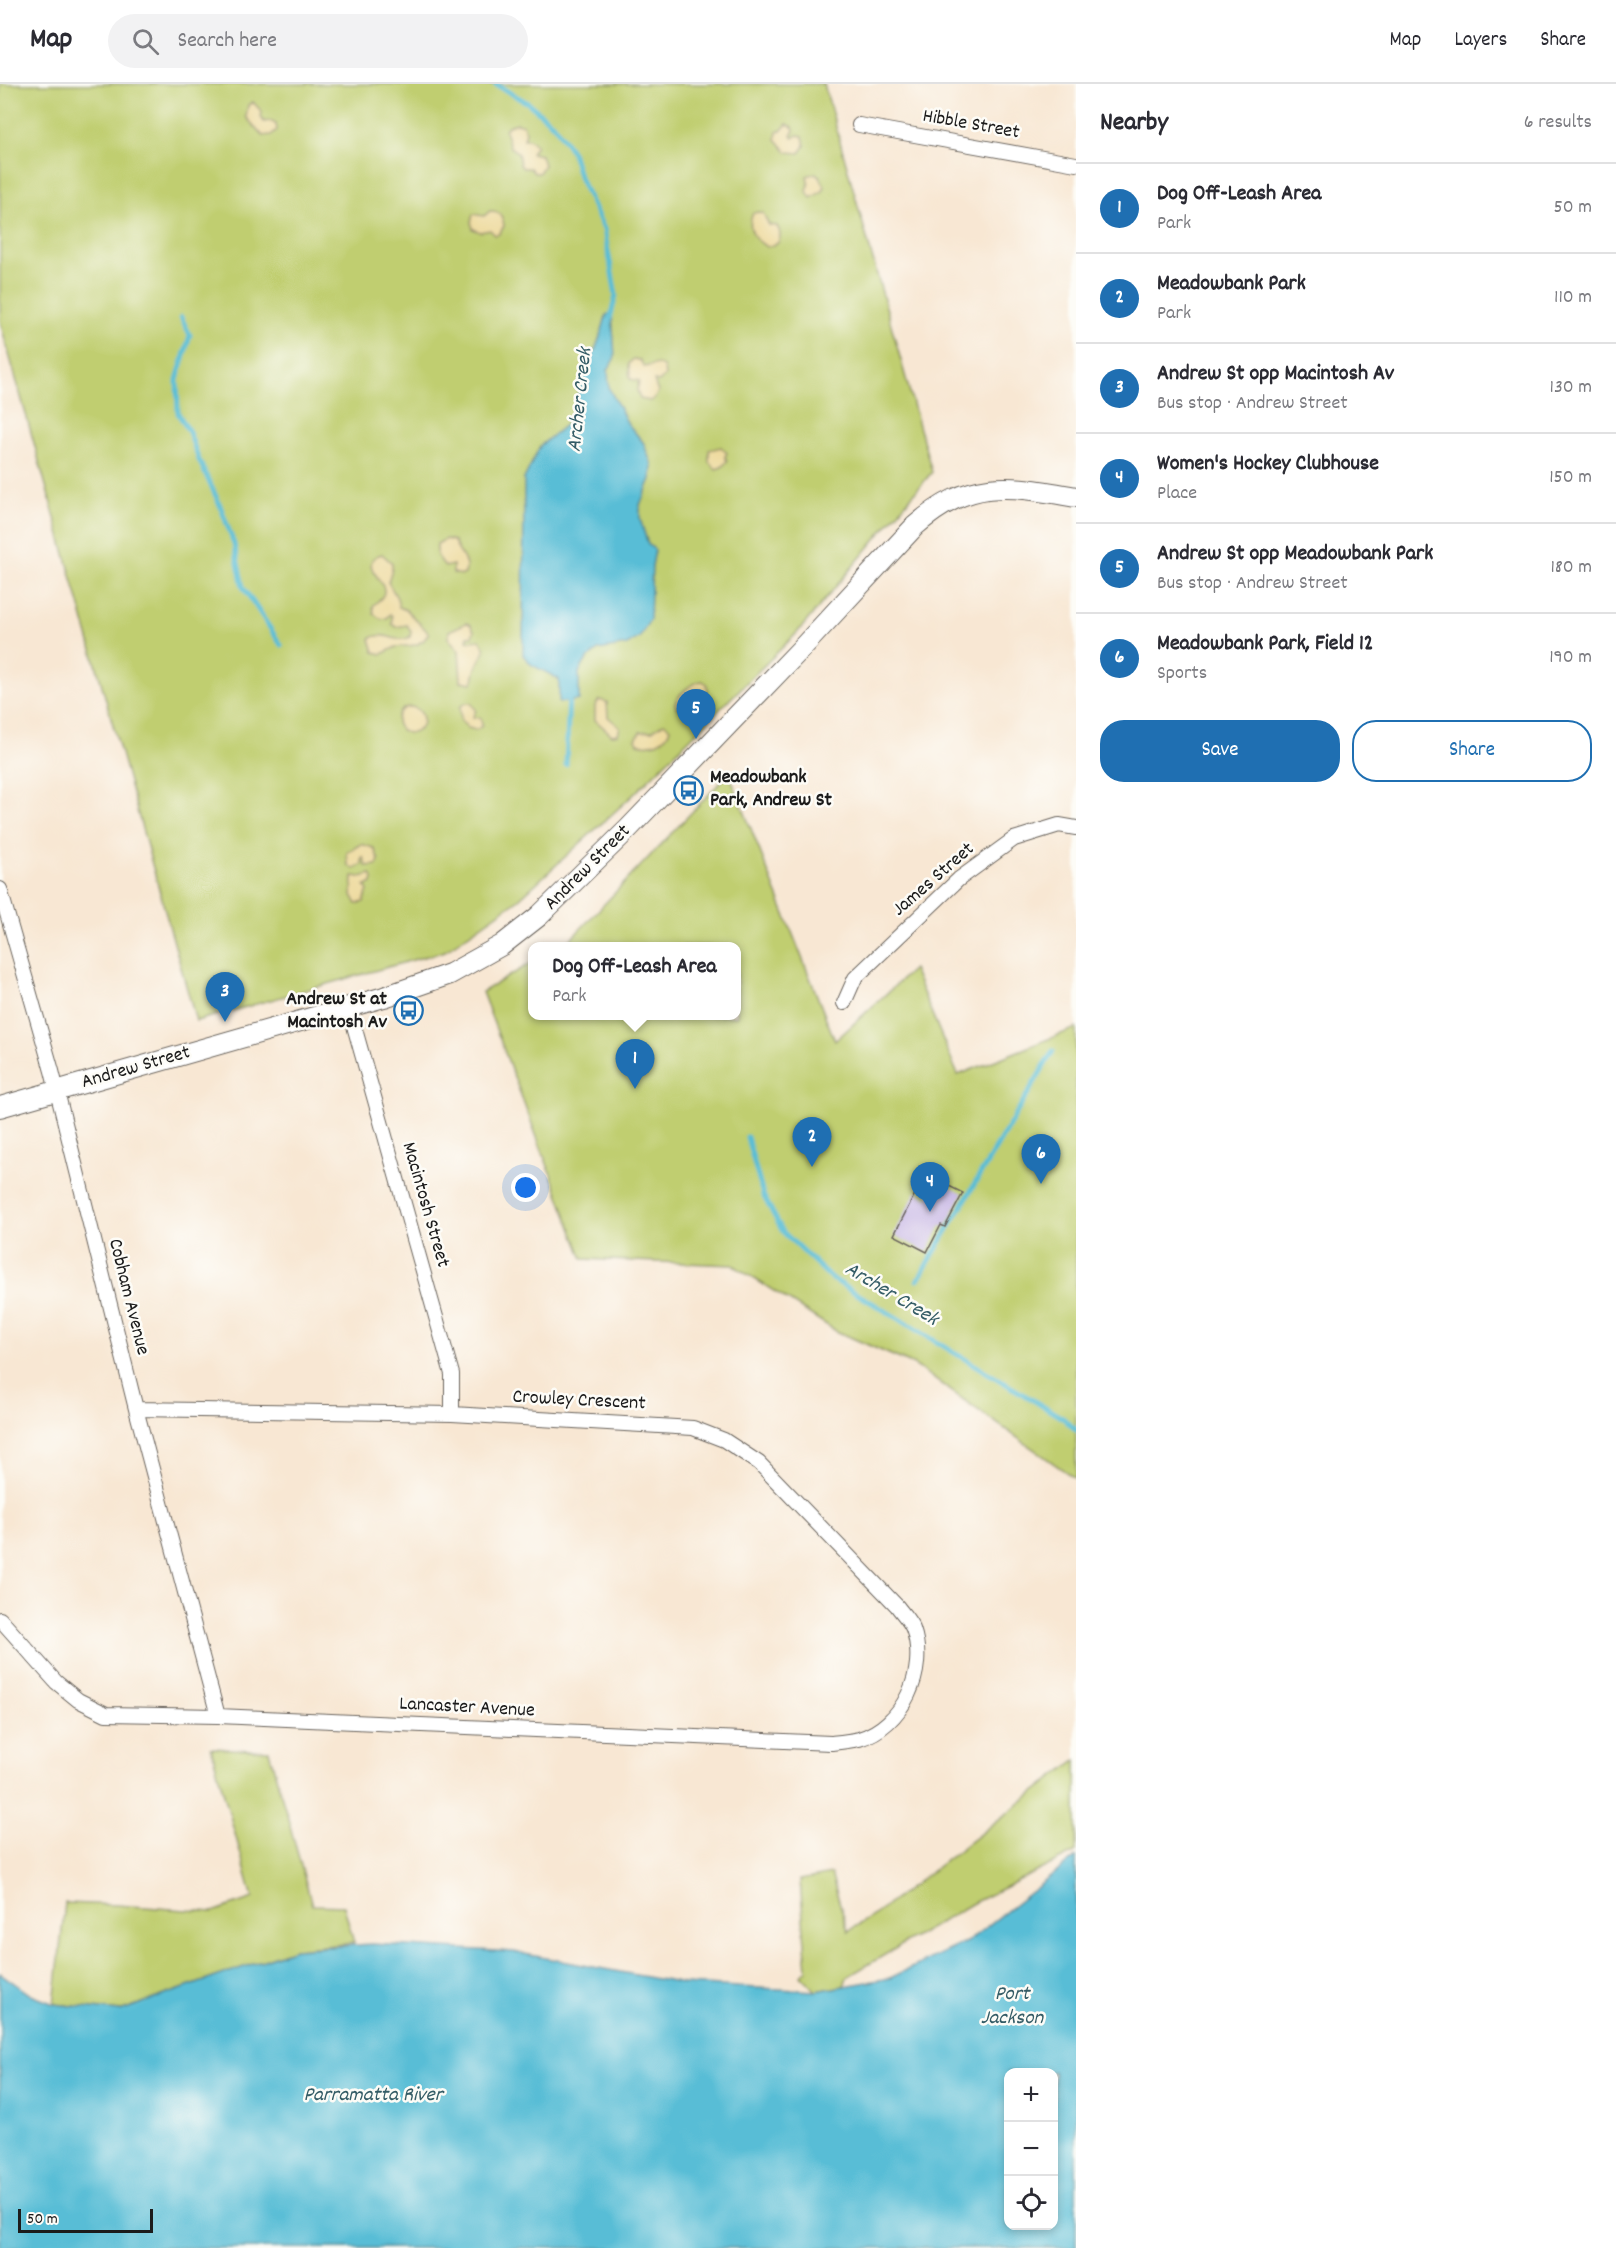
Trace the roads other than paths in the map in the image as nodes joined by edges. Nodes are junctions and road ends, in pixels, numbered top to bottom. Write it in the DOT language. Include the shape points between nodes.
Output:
graph roads {
  1 [pos="859,125"];
  2 [pos="1076,164"];
  3 [pos="1076,497"];
  4 [pos="1076,828"];
  5 [pos="0,888"];
  6 [pos="844,1003"];
  7 [pos="349,1008"];
  8 [pos="56,1090"];
  9 [pos="0,1107"];
  10 [pos="136,1409"];
  11 [pos="452,1414"];
  12 [pos="0,1619"];
  13 [pos="918,1653"];
  14 [pos="218,1716"];
  1 -- 2 [label="street, Hibble Street"];
  3 -- 7 [label="main road, Andrew Street" via="991,487 932,511 628,829 539,916 502,945 459,970"];
  4 -- 6 [label="street, James Street" via="1059,825 1014,839 960,879 855,978"];
  5 -- 8 [label="street, Cobham Avenue"];
  7 -- 8 [label="main road, Andrew Street"];
  7 -- 11 [label="street, Macintosh Street" via="452,1374"];
  8 -- 9 [label="main road, Andrew Street"];
  8 -- 10 [label="street, Cobham Avenue"];
  10 -- 11 [label="street, Crowley Crescent"];
  10 -- 14 [label="street, Cobham Avenue"];
  11 -- 13 [label="street, Crowley Crescent" via="693,1428 724,1440 759,1463 897,1606 912,1628"];
  12 -- 14 [label="street, Lancaster Avenue" via="56,1682 78,1700 106,1714"];
  13 -- 14 [label="street, Lancaster Avenue" via="916,1679 904,1704 885,1725 860,1739 831,1743"];
}
